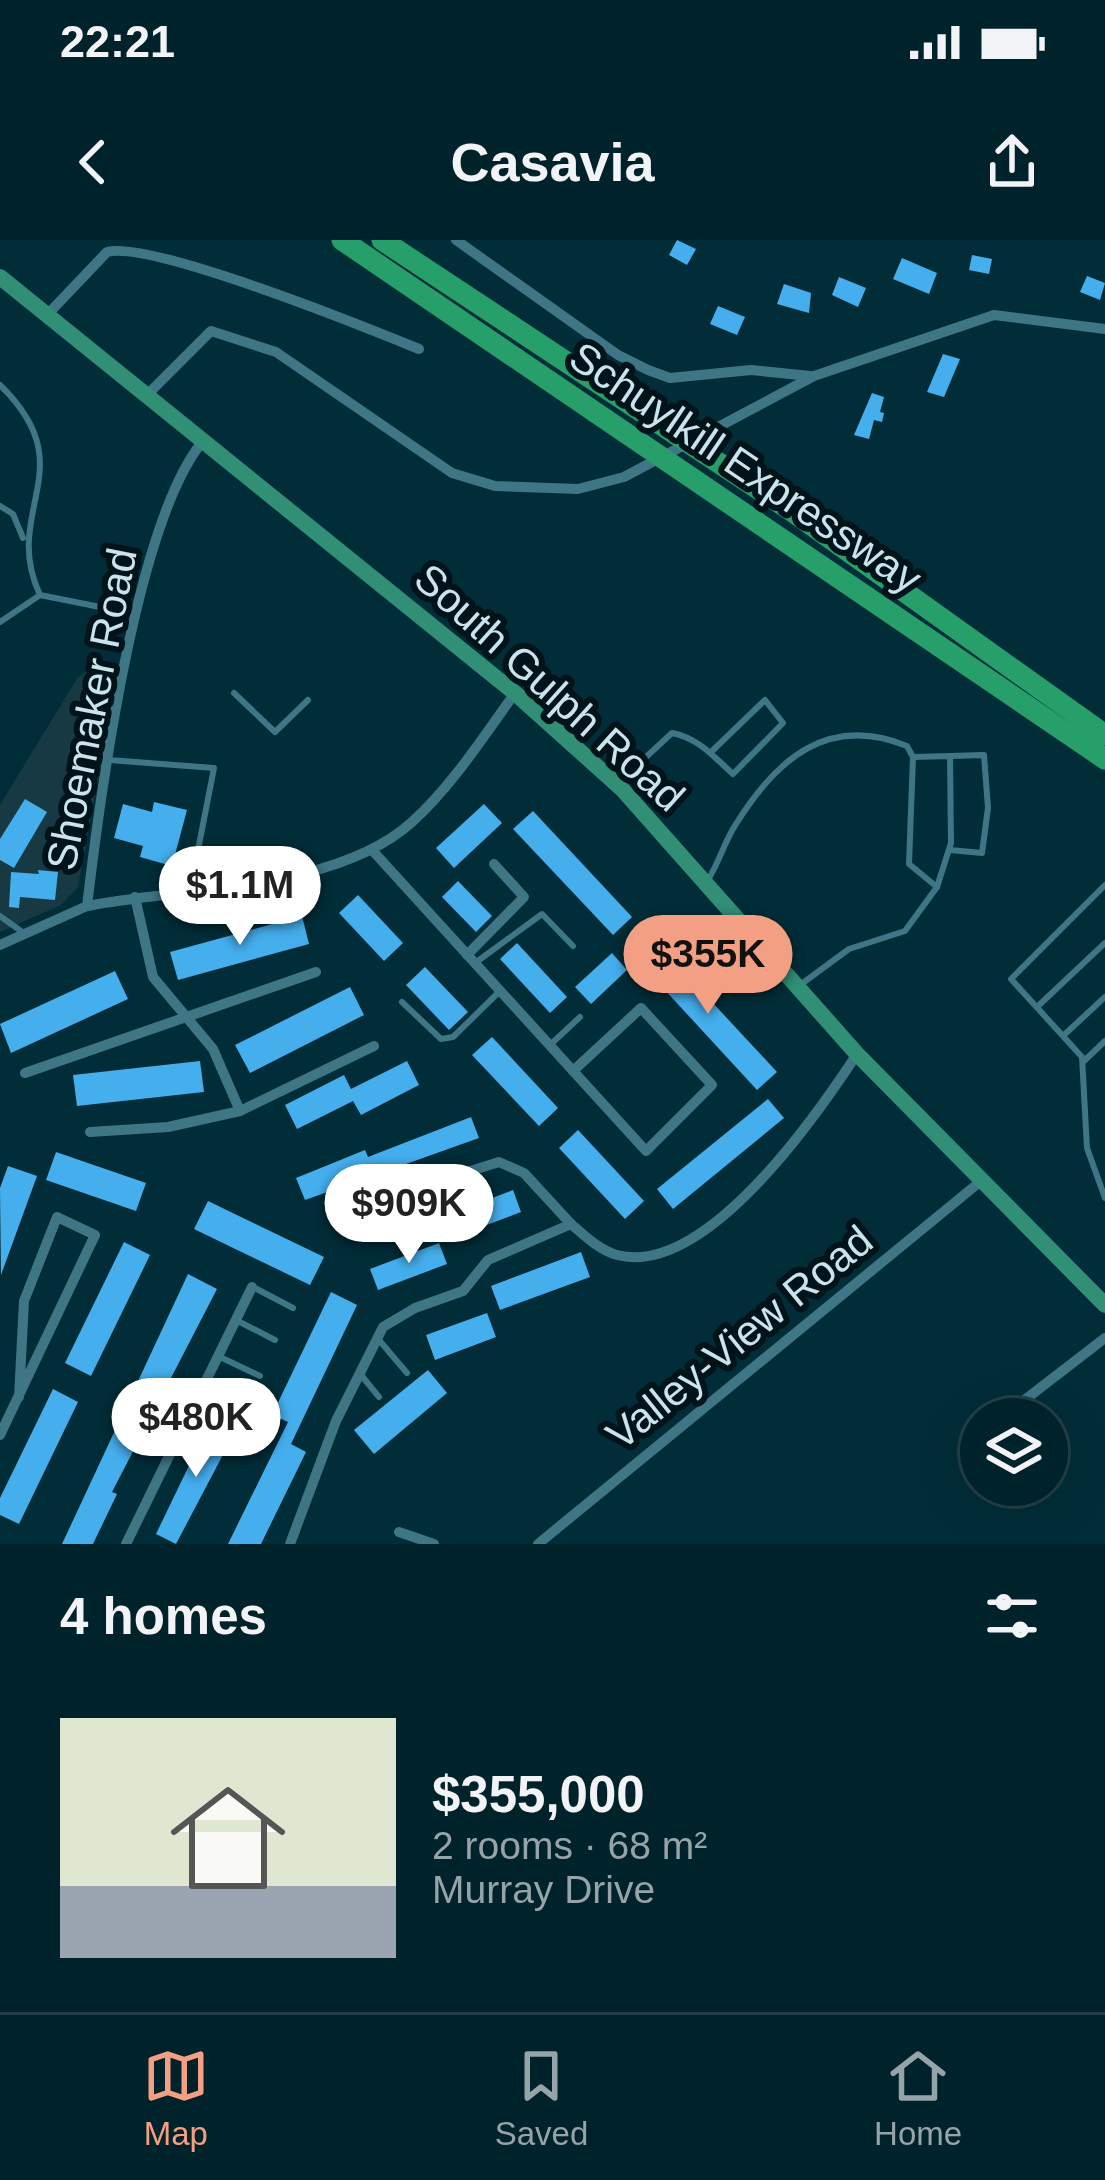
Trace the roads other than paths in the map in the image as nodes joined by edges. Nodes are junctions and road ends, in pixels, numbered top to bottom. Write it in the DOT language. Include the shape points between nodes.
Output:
graph roads {
  1 [pos="342,240"];
  2 [pos="382,240"];
  3 [pos="456,240"];
  4 [pos="0,277"];
  5 [pos="46,315"];
  6 [pos="1105,329"];
  7 [pos="419,350"];
  8 [pos="814,376"];
  9 [pos="0,385"];
  10 [pos="148,394"];
  11 [pos="203,441"];
  12 [pos="0,506"];
  13 [pos="25,542"];
  14 [pos="40,595"];
  15 [pos="139,615"];
  16 [pos="0,622"];
  17 [pos="234,693"];
  18 [pos="515,693"];
  19 [pos="308,700"];
  20 [pos="1105,735"];
  21 [pos="710,753"];
  22 [pos="950,756"];
  23 [pos="913,758"];
  24 [pos="1105,759"];
  25 [pos="110,760"];
  26 [pos="616,784"];
  27 [pos="198,850"];
  28 [pos="372,850"];
  29 [pos="950,850"];
  30 [pos="494,864"];
  31 [pos="705,884"];
  32 [pos="1105,885"];
  33 [pos="937,886"];
  34 [pos="135,897"];
  35 [pos="87,906"];
  36 [pos="0,916"];
  37 [pos="25,934"];
  38 [pos="1105,944"];
  39 [pos="0,945"];
  40 [pos="573,946"];
  41 [pos="471,959"];
  42 [pos="316,972"];
  43 [pos="798,987"];
  44 [pos="500,991"];
  45 [pos="1105,997"];
  46 [pos="402,1002"];
  47 [pos="1037,1007"];
  48 [pos="186,1015"];
  49 [pos="580,1017"];
  50 [pos="1063,1036"];
  51 [pos="1105,1041"];
  52 [pos="550,1045"];
  53 [pos="374,1046"];
  54 [pos="857,1054"];
  55 [pos="1084,1061"];
  56 [pos="574,1071"];
  57 [pos="25,1073"];
  58 [pos="240,1111"];
  59 [pos="90,1132"];
  60 [pos="981,1181"];
  61 [pos="1105,1198"];
  62 [pos="334,1214"];
  63 [pos="571,1224"];
  64 [pos="252,1287"];
  65 [pos="1102,1299"];
  66 [pos="293,1308"];
  67 [pos="236,1320"];
  68 [pos="376,1337"];
  69 [pos="1105,1338"];
  70 [pos="275,1340"];
  71 [pos="218,1356"];
  72 [pos="359,1372"];
  73 [pos="406,1373"];
  74 [pos="260,1376"];
  75 [pos="201,1392"];
  76 [pos="19,1397"];
  77 [pos="379,1397"];
  78 [pos="1027,1398"];
  79 [pos="242,1412"];
  80 [pos="0,1435"];
  81 [pos="399,1532"];
  82 [pos="126,1544"];
  83 [pos="290,1544"];
  84 [pos="434,1544"];
  85 [pos="538,1544"];
  1 -- 24 [label="highway, Schuylkill Expressway"];
  2 -- 20 [label="highway, Schuylkill Expressway" via="794,512"];
  3 -- 8 [label="street" via="648,370 670,378 751,370"];
  4 -- 5 [label="main road, South Gulph Road"];
  5 -- 7 [label="street" via="96,260 119,245 134,246 201,262"];
  5 -- 10 [label="main road, South Gulph Road"];
  6 -- 8 [label="street" via="994,315"];
  8 -- 10 [label="street" via="624,477 578,489 495,485 452,473 276,352 211,331"];
  9 -- 13 [label="lane" via="22,407 40,446 42,482"];
  10 -- 11 [label="main road, South Gulph Road"];
  11 -- 15 [label="street, Shoemaker Road" via="165,503"];
  11 -- 18 [label="main road, South Gulph Road"];
  12 -- 13 [label="lane" via="13,514"];
  13 -- 14 [label="lane"];
  14 -- 15 [label="lane"];
  14 -- 16 [label="lane"];
  15 -- 25 [label="street, Shoemaker Road"];
  17 -- 19 [label="lane" via="274,732"];
  18 -- 26 [label="main road, South Gulph Road"];
  18 -- 28 [label="street" via="436,797"];
  21 -- 21 [label="lane" via="733,774 783,723 765,700"];
  21 -- 26 [label="lane" via="692,736 672,733"];
  22 -- 23 [label="lane"];
  22 -- 29 [label="lane"];
  22 -- 29 [label="lane" via="986,757 988,808 980,855"];
  23 -- 31 [label="lane" via="907,746 866,733 832,735 804,749 739,818"];
  23 -- 33 [label="lane" via="909,864"];
  25 -- 27 [label="lane" via="214,768"];
  25 -- 35 [label="street, Shoemaker Road"];
  26 -- 31 [label="main road, South Gulph Road"];
  28 -- 34 [label="street" via="268,878"];
  28 -- 41 [label="street"];
  29 -- 33 [label="lane"];
  30 -- 41 [label="street" via="524,896"];
  31 -- 43 [label="main road, South Gulph Road"];
  32 -- 47 [label="lane" via="1015,971 1011,979"];
  33 -- 43 [label="lane" via="905,931 849,949"];
  34 -- 35 [label="street"];
  34 -- 48 [label="street" via="153,977"];
  35 -- 37 [label="street, Shoemaker Road"];
  36 -- 37 [label="lane"];
  37 -- 39 [label="street, Shoemaker Road"];
  38 -- 47 [label="lane"];
  40 -- 41 [label="lane" via="542,914"];
  41 -- 44 [label="street"];
  42 -- 48 [label="street"];
  43 -- 54 [label="main road, South Gulph Road"];
  44 -- 46 [label="lane" via="453,1037 441,1039"];
  44 -- 52 [label="street"];
  45 -- 50 [label="lane"];
  47 -- 50 [label="lane"];
  48 -- 57 [label="street"];
  48 -- 58 [label="street" via="213,1049"];
  49 -- 52 [label="lane"];
  50 -- 55 [label="lane"];
  51 -- 55 [label="lane"];
  52 -- 56 [label="street"];
  53 -- 58 [label="street"];
  54 -- 60 [label="main road, South Gulph Road"];
  54 -- 63 [label="street" via="802,1138 734,1205 677,1246 617,1255"];
  55 -- 61 [label="lane" via="1087,1148"];
  56 -- 56 [label="street" via="646,1151 712,1085 640,1009"];
  58 -- 59 [label="street"];
  60 -- 65 [label="main road, South Gulph Road"];
  60 -- 85 [label="street, Valley-View Road"];
  62 -- 63 [label="street" via="499,1162 524,1173"];
  63 -- 68 [label="street" via="488,1260 463,1292 415,1308"];
  64 -- 66 [label="lane"];
  64 -- 67 [label="street"];
  67 -- 70 [label="lane"];
  67 -- 71 [label="street"];
  68 -- 72 [label="street"];
  68 -- 73 [label="lane"];
  69 -- 78 [label="street"];
  71 -- 74 [label="lane"];
  71 -- 75 [label="street"];
  72 -- 77 [label="lane"];
  72 -- 83 [label="street"];
  75 -- 79 [label="lane"];
  75 -- 82 [label="street"];
  76 -- 76 [label="street" via="95,1235 57,1217 25,1301"];
  76 -- 80 [label="street"];
  81 -- 84 [label="street"];
}
